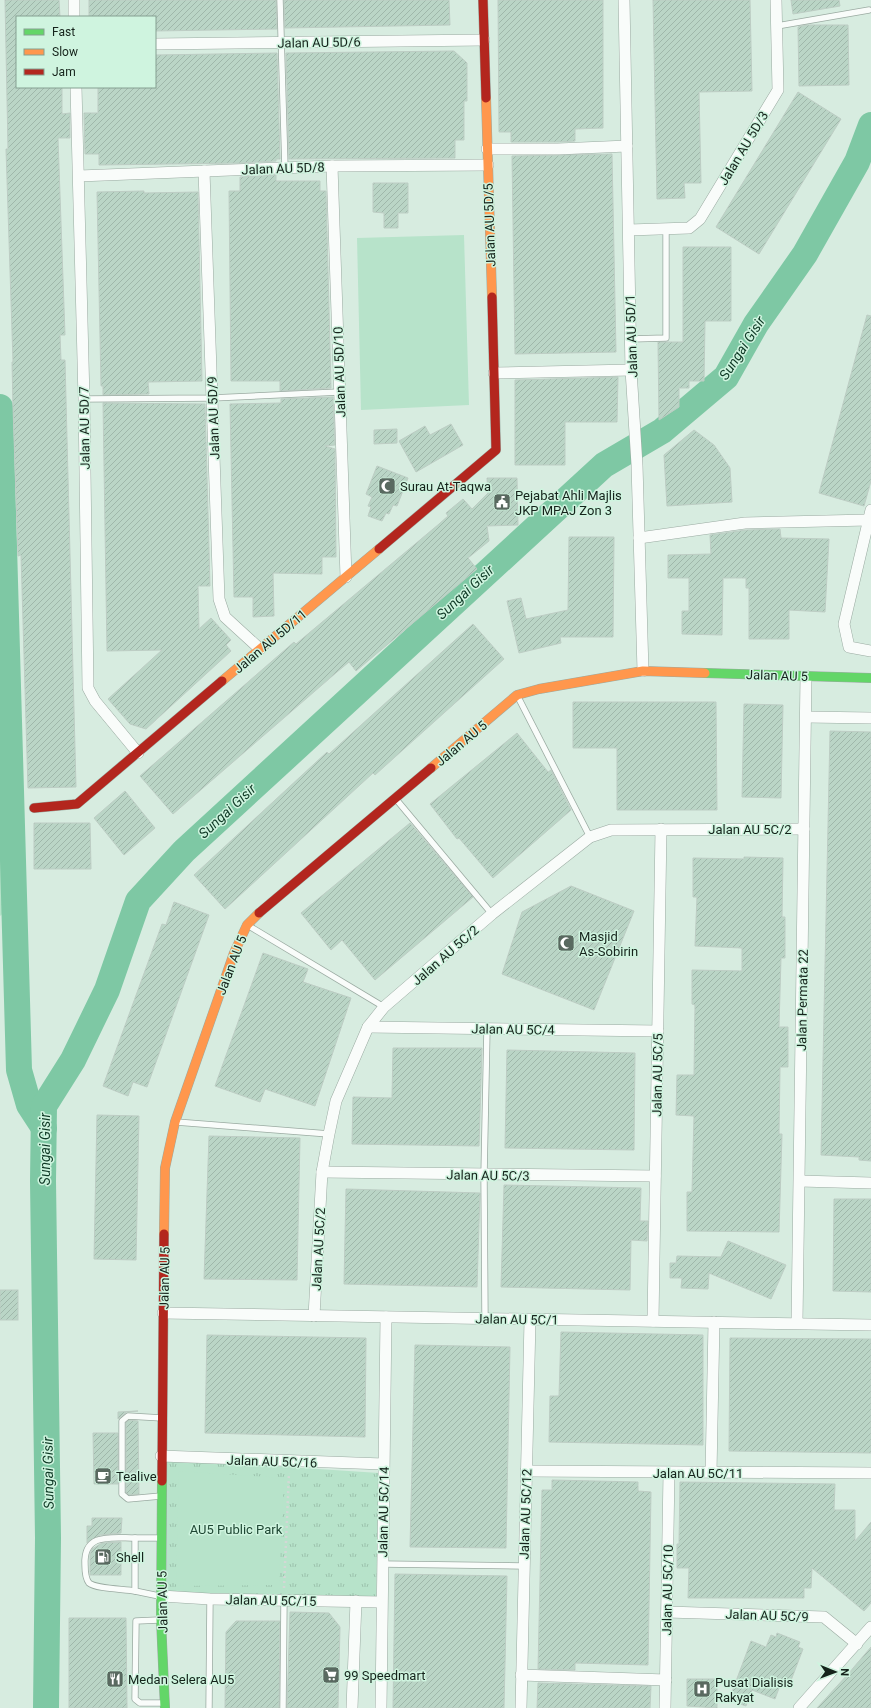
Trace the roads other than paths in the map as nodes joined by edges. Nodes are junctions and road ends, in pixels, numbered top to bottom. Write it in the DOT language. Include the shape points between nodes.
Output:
graph roads {
  1 [pos="74,0"];
  2 [pos="280,0"];
  3 [pos="483,0"];
  4 [pos="624,0"];
  5 [pos="776,0"];
  6 [pos="869,10"];
  7 [pos="74,16"];
  8 [pos="777,26"];
  9 [pos="484,40"];
  10 [pos="282,43"];
  11 [pos="156,44"];
  12 [pos="76,88"];
  13 [pos="627,146"];
  14 [pos="487,149"];
  15 [pos="488,165"];
  16 [pos="332,166"];
  17 [pos="285,168"];
  18 [pos="204,171"];
  19 [pos="79,176"];
  20 [pos="666,229"];
  21 [pos="628,230"];
  22 [pos="630,339"];
  23 [pos="631,370"];
  24 [pos="494,373"];
  25 [pos="339,392"];
  26 [pos="212,398"];
  27 [pos="84,399"];
  28 [pos="496,450"];
  29 [pos="870,515"];
  30 [pos="639,538"];
  31 [pos="346,577"];
  32 [pos="260,649"];
  33 [pos="871,651"];
  34 [pos="642,671"];
  35 [pos="806,676"];
  36 [pos="871,678"];
  37 [pos="517,695"];
  38 [pos="806,717"];
  39 [pos="871,718"];
  40 [pos="138,752"];
  41 [pos="395,798"];
  42 [pos="34,808"];
  43 [pos="661,829"];
  44 [pos="804,829"];
  45 [pos="590,837"];
  46 [pos="492,914"];
  47 [pos="247,925"];
  48 [pos="384,1007"];
  49 [pos="368,1027"];
  50 [pos="487,1029"];
  51 [pos="658,1031"];
  52 [pos="175,1122"];
  53 [pos="329,1134"];
  54 [pos="322,1172"];
  55 [pos="484,1175"];
  56 [pos="655,1176"];
  57 [pos="800,1181"];
  58 [pos="871,1183"];
  59 [pos="163,1313"];
  60 [pos="314,1316"];
  61 [pos="386,1317"];
  62 [pos="485,1318"];
  63 [pos="530,1320"];
  64 [pos="653,1321"];
  65 [pos="714,1322"];
  66 [pos="798,1323"];
  67 [pos="871,1324"];
  68 [pos="162,1418"];
  69 [pos="161,1456"];
  70 [pos="383,1464"];
  71 [pos="526,1470"];
  72 [pos="669,1473"];
  73 [pos="711,1473"];
  74 [pos="871,1473"];
  75 [pos="161,1496"];
  76 [pos="135,1538"];
  77 [pos="161,1538"];
  78 [pos="382,1564"];
  79 [pos="523,1566"];
  80 [pos="135,1591"];
  81 [pos="161,1596"];
  82 [pos="284,1596"];
  83 [pos="210,1599"];
  84 [pos="356,1601"];
  85 [pos="382,1602"];
  86 [pos="667,1612"];
  87 [pos="161,1620"];
  88 [pos="871,1627"];
  89 [pos="857,1644"];
  90 [pos="521,1675"];
  91 [pos="666,1680"];
  92 [pos="165,1706"];
  93 [pos="209,1708"];
  94 [pos="283,1708"];
  95 [pos="352,1708"];
  96 [pos="381,1708"];
  97 [pos="521,1708"];
  98 [pos="666,1708"];
  99 [pos="799,1708"];
  1 -- 7 [label="street"];
  2 -- 10 [label="lane"];
  3 -- 9 [label="main road, Jalan AU 5D/5"];
  4 -- 13 [label="street, Jalan AU 5D/1"];
  5 -- 8 [label="street, Jalan AU 5D/3"];
  6 -- 8 [label="lane"];
  8 -- 20 [label="street, Jalan AU 5D/3" via="778,90 700,219 689,228"];
  9 -- 10 [label="street, Jalan AU 5D/6"];
  9 -- 14 [label="main road, Jalan AU 5D/5"];
  10 -- 11 [label="street, Jalan AU 5D/6"];
  10 -- 17 [label="lane"];
  12 -- 19 [label="street, Jalan AU 5D/7"];
  13 -- 14 [label="street"];
  13 -- 21 [label="street, Jalan AU 5D/1"];
  14 -- 15 [label="main road, Jalan AU 5D/5"];
  15 -- 16 [label="street, Jalan AU 5D/8"];
  15 -- 24 [label="main road, Jalan AU 5D/5"];
  16 -- 17 [label="street, Jalan AU 5D/8"];
  16 -- 25 [label="street, Jalan AU 5D/10"];
  17 -- 18 [label="street, Jalan AU 5D/8"];
  18 -- 19 [label="street, Jalan AU 5D/8"];
  18 -- 26 [label="street, Jalan AU 5D/9"];
  19 -- 27 [label="street, Jalan AU 5D/7"];
  20 -- 21 [label="street, Jalan AU 5D/3"];
  20 -- 22 [label="lane" via="666,338"];
  21 -- 22 [label="street, Jalan AU 5D/1"];
  22 -- 23 [label="street, Jalan AU 5D/1"];
  23 -- 24 [label="street"];
  23 -- 30 [label="street, Jalan AU 5D/1"];
  24 -- 28 [label="main road, Jalan AU 5D/5"];
  25 -- 26 [label="lane"];
  25 -- 31 [label="street, Jalan AU 5D/10"];
  26 -- 27 [label="lane"];
  26 -- 32 [label="street, Jalan AU 5D/9" via="219,599 226,617"];
  27 -- 40 [label="street, Jalan AU 5D/7" via="88,688 95,701"];
  28 -- 31 [label="main road, Jalan AU 5D/11"];
  29 -- 30 [label="street" via="744,523"];
  29 -- 33 [label="street" via="844,624 849,647"];
  30 -- 34 [label="street, Jalan AU 5D/1"];
  31 -- 32 [label="main road, Jalan AU 5D/11"];
  32 -- 40 [label="main road, Jalan AU 5D/11"];
  34 -- 35 [label="main road, Jalan AU 5"];
  34 -- 37 [label="main road, Jalan AU 5"];
  35 -- 36 [label="main road, Jalan AU 5"];
  35 -- 38 [label="street, Jalan Permata 22"];
  37 -- 41 [label="main road, Jalan AU 5"];
  37 -- 45 [label="lane"];
  38 -- 39 [label="street"];
  38 -- 44 [label="street, Jalan Permata 22"];
  40 -- 42 [label="main road, Jalan AU 5D/11" via="77,804"];
  41 -- 46 [label="lane"];
  41 -- 47 [label="main road, Jalan AU 5" via="267,905"];
  43 -- 44 [label="street, Jalan AU 5C/2"];
  43 -- 45 [label="street, Jalan AU 5C/2" via="611,830"];
  43 -- 51 [label="street, Jalan AU 5C/5"];
  44 -- 57 [label="street, Jalan Permata 22"];
  45 -- 46 [label="street, Jalan AU 5C/2"];
  46 -- 48 [label="street, Jalan AU 5C/2"];
  47 -- 48 [label="lane"];
  47 -- 52 [label="main road, Jalan AU 5" via="234,953"];
  48 -- 49 [label="street, Jalan AU 5C/2"];
  49 -- 50 [label="street, Jalan AU 5C/4"];
  49 -- 53 [label="street, Jalan AU 5C/2" via="336,1101"];
  50 -- 51 [label="street, Jalan AU 5C/4"];
  50 -- 55 [label="lane"];
  51 -- 56 [label="street, Jalan AU 5C/5"];
  52 -- 53 [label="lane"];
  52 -- 59 [label="main road, Jalan AU 5" via="165,1168"];
  53 -- 54 [label="street, Jalan AU 5C/2"];
  54 -- 55 [label="street, Jalan AU 5C/3"];
  54 -- 60 [label="street, Jalan AU 5C/2"];
  55 -- 56 [label="street, Jalan AU 5C/3"];
  55 -- 62 [label="lane"];
  56 -- 64 [label="street, Jalan AU 5C/5"];
  57 -- 58 [label="street"];
  57 -- 66 [label="street, Jalan Permata 22"];
  59 -- 60 [label="street, Jalan AU 5C/1"];
  59 -- 68 [label="main road, Jalan AU 5"];
  60 -- 61 [label="street, Jalan AU 5C/1"];
  61 -- 62 [label="street, Jalan AU 5C/1"];
  61 -- 70 [label="street, Jalan AU 5C/14"];
  62 -- 63 [label="street, Jalan AU 5C/1"];
  63 -- 64 [label="street, Jalan AU 5C/1"];
  63 -- 71 [label="street, Jalan AU 5C/12"];
  64 -- 65 [label="street, Jalan AU 5C/1"];
  65 -- 66 [label="street, Jalan AU 5C/1"];
  65 -- 73 [label="street"];
  66 -- 67 [label="street, Jalan AU 5C/1"];
  68 -- 69 [label="main road, Jalan AU 5"];
  68 -- 75 [label="lane" via="128,1416 122,1421 122,1494 128,1499"];
  69 -- 70 [label="street, Jalan AU 5C/16"];
  69 -- 75 [label="main road, Jalan AU 5"];
  70 -- 78 [label="street, Jalan AU 5C/14"];
  71 -- 72 [label="street, Jalan AU 5C/11"];
  71 -- 79 [label="street, Jalan AU 5C/12"];
  72 -- 73 [label="street, Jalan AU 5C/11"];
  72 -- 86 [label="street, Jalan AU 5C/10"];
  73 -- 74 [label="street, Jalan AU 5C/11"];
  75 -- 77 [label="main road, Jalan AU 5"];
  76 -- 77 [label="lane"];
  76 -- 80 [label="lane"];
  76 -- 80 [label="lane" via="98,1539 92,1542 84,1556 86,1576 90,1584"];
  77 -- 81 [label="main road, Jalan AU 5"];
  78 -- 79 [label="lane"];
  78 -- 85 [label="street, Jalan AU 5C/14"];
  79 -- 90 [label="street, Jalan AU 5C/12"];
  80 -- 81 [label="lane"];
  81 -- 83 [label="street, Jalan AU 5C/15"];
  81 -- 87 [label="main road, Jalan AU 5"];
  82 -- 83 [label="street, Jalan AU 5C/15"];
  82 -- 84 [label="street, Jalan AU 5C/15"];
  82 -- 94 [label="lane"];
  83 -- 93 [label="lane"];
  84 -- 85 [label="street, Jalan AU 5C/15"];
  84 -- 95 [label="street"];
  85 -- 96 [label="street, Jalan AU 5C/14"];
  86 -- 89 [label="street, Jalan AU 5C/9" via="824,1617"];
  86 -- 91 [label="street, Jalan AU 5C/10"];
  87 -- 92 [label="main road, Jalan AU 5"];
  87 -- 92 [label="lane" via="136,1621 135,1699 140,1703"];
  88 -- 89 [label="street"];
  89 -- 99 [label="street"];
  90 -- 91 [label="street"];
  90 -- 97 [label="street, Jalan AU 5C/12"];
  91 -- 98 [label="street, Jalan AU 5C/10"];
}
